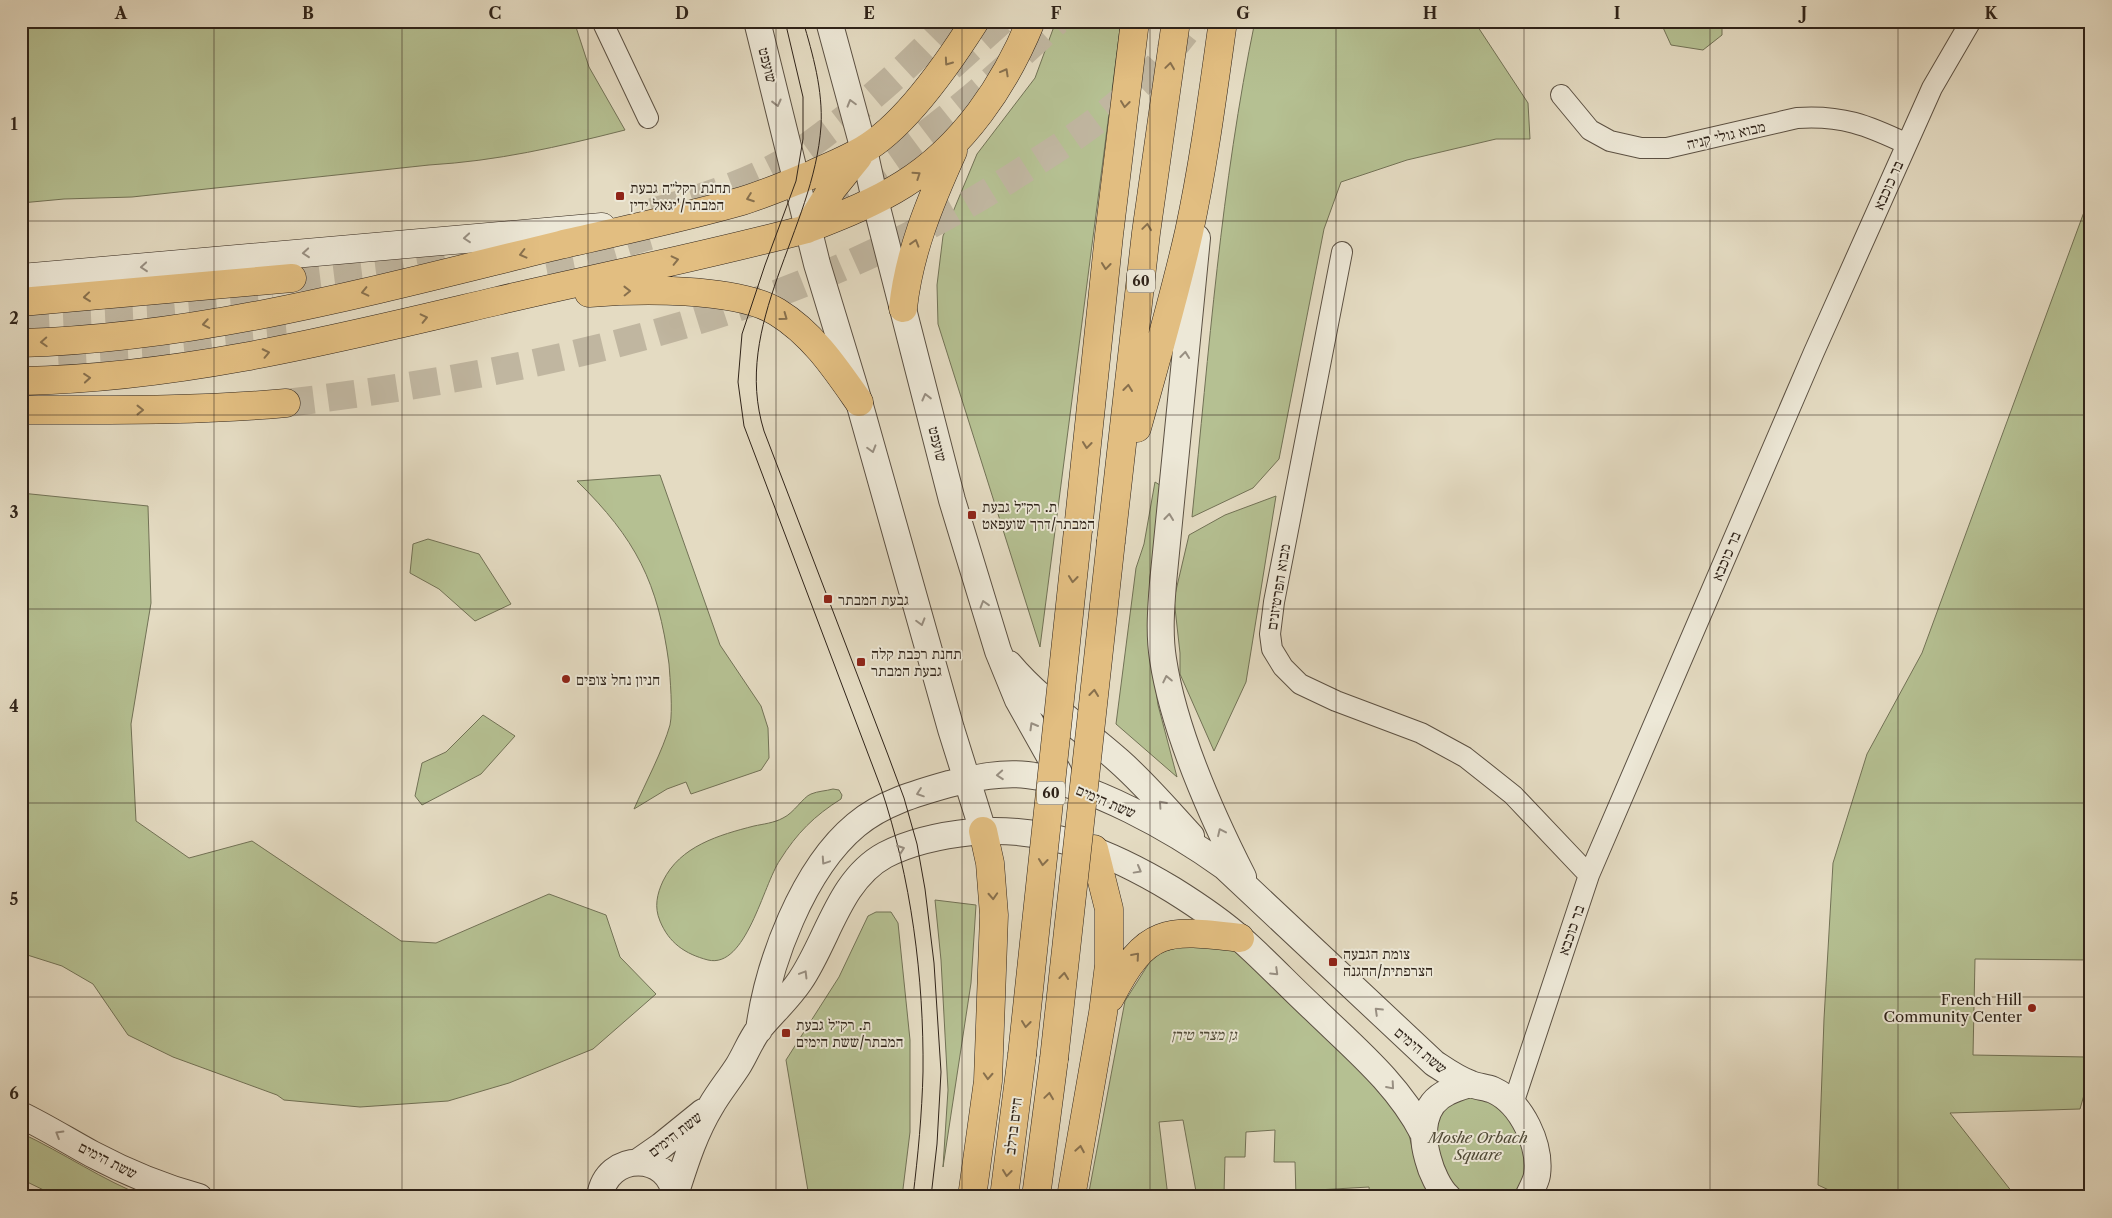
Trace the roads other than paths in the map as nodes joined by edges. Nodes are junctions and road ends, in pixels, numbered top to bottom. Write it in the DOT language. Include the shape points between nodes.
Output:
graph roads {
  1 [pos="602,21"];
  2 [pos="757,21"];
  3 [pos="829,21"];
  4 [pos="975,21"];
  5 [pos="1031,21"];
  6 [pos="1135,21"];
  7 [pos="1176,21"];
  8 [pos="1223,21"];
  9 [pos="1971,21"];
  10 [pos="1561,95"];
  11 [pos="648,118"];
  12 [pos="1207,135"];
  13 [pos="958,141"];
  14 [pos="1907,144"];
  15 [pos="864,150"];
  16 [pos="796,181"];
  17 [pos="875,200"];
  18 [pos="656,222"];
  19 [pos="807,229"];
  20 [pos="1342,252"];
  21 [pos="21,278"];
  22 [pos="292,278"];
  23 [pos="508,298"];
  24 [pos="21,302"];
  25 [pos="903,308"];
  26 [pos="21,343"];
  27 [pos="21,381"];
  28 [pos="286,402"];
  29 [pos="859,402"];
  30 [pos="21,410"];
  31 [pos="1114,509"];
  32 [pos="998,651"];
  33 [pos="968,780"];
  34 [pos="1065,784"];
  35 [pos="982,831"];
  36 [pos="1094,849"];
  37 [pos="1206,853"];
  38 [pos="1589,875"];
  39 [pos="1251,891"];
  40 [pos="1240,938"];
  41 [pos="1103,1013"];
  42 [pos="759,1030"];
  43 [pos="1470,1084"];
  44 [pos="1513,1104"];
  45 [pos="711,1105"];
  46 [pos="21,1115"];
  47 [pos="1423,1133"];
  48 [pos="1536,1153"];
  49 [pos="638,1162"];
  50 [pos="602,1190"];
  51 [pos="675,1196"];
  52 [pos="199,1197"];
  53 [pos="582,1197"];
  54 [pos="972,1197"];
  55 [pos="1004,1197"];
  56 [pos="1036,1197"];
  57 [pos="1071,1197"];
  58 [pos="1448,1197"];
  59 [pos="1528,1197"];
  60 [pos="1551,1197"];
  1 -- 11 [label="street"];
  2 -- 16 [label="street, שועפט, one-way"];
  15 -- 3 [label="street, שועפט, one-way"];
  4 -- 15 [label="highway, one-way" via="935,80 902,117"];
  13 -- 5 [label="highway, one-way" via="990,98"];
  6 -- 55 [label="highway, חיים ברלב / 60, one-way, bridge"];
  31 -- 7 [label="highway, 60, one-way" via="1146,233"];
  8 -- 12 [label="highway"];
  9 -- 14 [label="street, בר כוכבא" via="1932,88"];
  10 -- 14 [label="street, מבוא גולי קניה" via="1590,130 1610,141 1641,148 1667,148 1818,116 1840,118 1872,128"];
  12 -- 31 [label="highway" via="1189,232 1167,321"];
  39 -- 12 [label="street, one-way" via="1214,818 1183,738 1168,686 1162,640 1163,583"];
  17 -- 13 [label="highway, one-way" via="927,168"];
  25 -- 13 [label="highway, one-way" via="909,264 919,231"];
  14 -- 38 [label="street, בר כוכבא"];
  15 -- 16 [label="highway"];
  15 -- 17 [label="street, שועפט"];
  15 -- 19 [label="highway" via="832,189"];
  16 -- 18 [label="highway, one-way" via="744,201"];
  16 -- 19 [label="street, שועפט"];
  17 -- 19 [label="highway"];
  17 -- 25 [label="street, שועפט"];
  18 -- 21 [label="main road, one-way"];
  18 -- 26 [label="highway, one-way" via="298,308 118,337"];
  23 -- 19 [label="highway, one-way"];
  19 -- 29 [label="street, שועפט"];
  20 -- 38 [label="street, מבוא הפרטיזנים" via="1274,602 1270,634 1272,649 1283,667 1300,684 1421,733 1466,757 1512,795"];
  22 -- 24 [label="highway, one-way"];
  27 -- 23 [label="highway, one-way" via="122,375 230,361"];
  23 -- 29 [label="highway, one-way" via="656,290 752,302 778,312 801,330 829,360"];
  32 -- 25 [label="street, שועפט, one-way" via="952,500"];
  30 -- 28 [label="highway, one-way" via="193,409"];
  29 -- 33 [label="street, שועפט, one-way"];
  56 -- 31 [label="highway, חיים ברלב / 60, one-way, bridge"];
  34 -- 32 [label="street, שועפט, one-way" via="1018,700"];
  37 -- 32 [label="street, one-way" via="1144,785 1043,699"];
  34 -- 33 [label="street, ששת הימים, one-way" via="1027,775 1004,774"];
  33 -- 35 [label="street, שועפט"];
  33 -- 42 [label="street, ששת הימים, one-way" via="933,788 887,806 857,824 827,857 796,910 770,978"];
  34 -- 36 [label="street, שועפט"];
  34 -- 37 [label="street, ששת הימים" via="1129,809"];
  35 -- 36 [label="street, ששת הימים" via="1037,834"];
  42 -- 35 [label="street, ששת הימים, one-way" via="801,980 838,908 871,865 886,855 933,838"];
  35 -- 54 [label="highway, one-way" via="993,887 994,924 988,1082"];
  36 -- 40 [label="street, ששת הימים, one-way" via="1130,865 1199,906"];
  36 -- 41 [label="highway" via="1109,909 1110,948"];
  37 -- 39 [label="street, ששת הימים"];
  38 -- 44 [label="street, בר כוכבא"];
  43 -- 39 [label="street, ששת הימים, one-way" via="1427,1057"];
  41 -- 40 [label="highway, one-way" via="1134,957 1156,939 1183,934"];
  40 -- 47 [label="street, ששת הימים, one-way" via="1381,1075 1414,1114"];
  57 -- 41 [label="highway, one-way"];
  42 -- 45 [label="street, ששת הימים"];
  43 -- 44 [label="street, ששת הימים" via="1494,1090"];
  43 -- 47 [label="street" via="1446,1092 1434,1103 1424,1120"];
  44 -- 48 [label="street" via="1527,1126"];
  45 -- 49 [label="street, ששת הימים"];
  45 -- 51 [label="street, ששת הימים" via="692,1144"];
  52 -- 46 [label="street, ששת הימים, one-way" via="143,1178"];
  47 -- 58 [label="street" via="1430,1167"];
  48 -- 59 [label="street" via="1537,1176"];
  48 -- 60 [label="street"];
  49 -- 50 [label="street, ששת הימים" via="619,1167 608,1175"];
  49 -- 51 [label="street" via="662,1171 673,1186"];
  50 -- 53 [label="street"];
}
